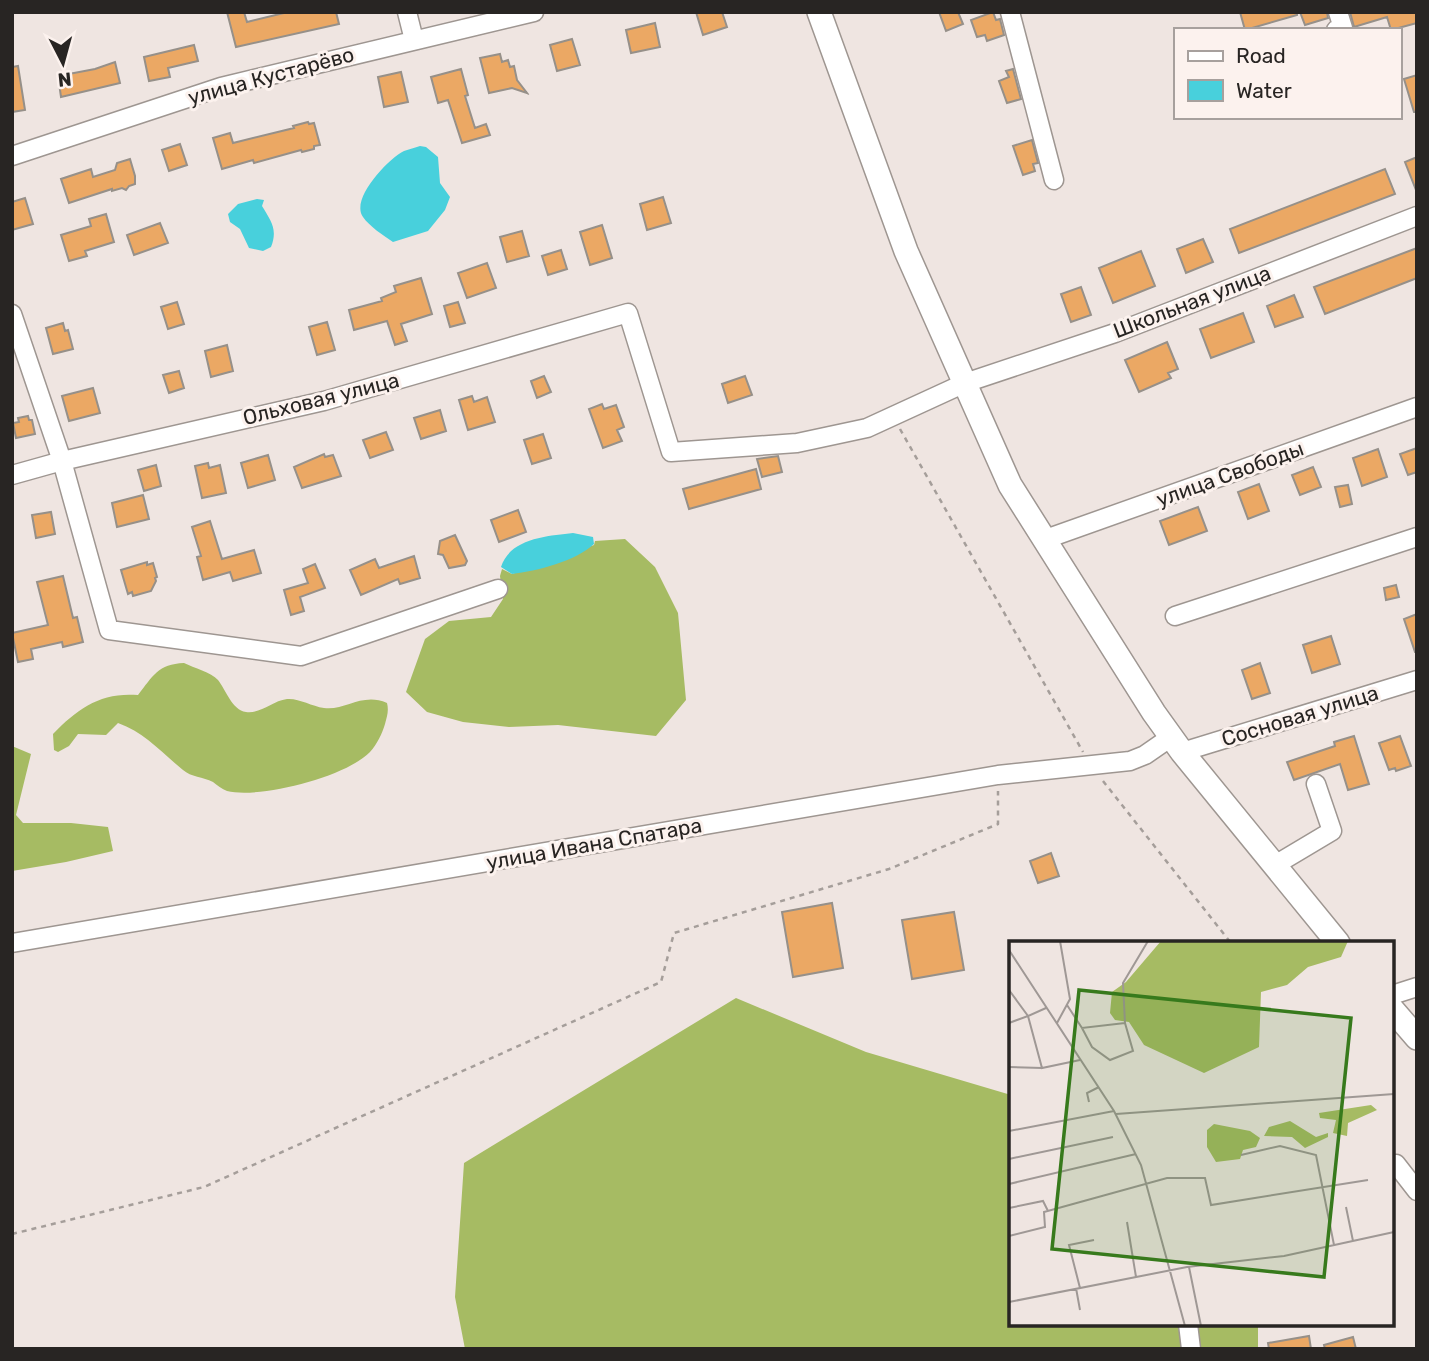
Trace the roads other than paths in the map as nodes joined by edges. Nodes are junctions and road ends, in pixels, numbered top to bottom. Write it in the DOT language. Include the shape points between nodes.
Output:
graph roads {
  1 [pos="407,12"];
  2 [pos="534,12"];
  3 [pos="820,12"];
  4 [pos="1010,12"];
  5 [pos="414,40"];
  6 [pos="12,156"];
  7 [pos="1054,180"];
  8 [pos="1417,216"];
  9 [pos="628,313"];
  10 [pos="12,314"];
  11 [pos="965,383"];
  12 [pos="1417,407"];
  13 [pos="62,461"];
  14 [pos="12,475"];
  15 [pos="1417,537"];
  16 [pos="1043,540"];
  17 [pos="498,589"];
  18 [pos="1175,616"];
  19 [pos="1417,680"];
  20 [pos="1177,745"];
  21 [pos="1316,784"];
  22 [pos="1275,865"];
  23 [pos="1336,941"];
  24 [pos="12,943"];
  25 [pos="1417,987"];
  26 [pos="1394,994"];
  27 [pos="1394,1011"];
  28 [pos="1417,1038"];
  29 [pos="1394,1162"];
  30 [pos="1417,1191"];
  31 [pos="1188,1326"];
  32 [pos="1191,1349"];
  1 -- 5 [label="street"];
  2 -- 5 [label="street, улица Кустарёво"];
  3 -- 11 [label="main road" via="906,251"];
  4 -- 7 [label="street"];
  5 -- 6 [label="street, улица Кустарёво" via="220,88"];
  8 -- 11 [label="street, Школьная улица" via="1115,333"];
  9 -- 11 [label="street, Школьная улица" via="671,452 797,443 867,428"];
  9 -- 13 [label="street, Ольховая улица" via="324,401"];
  10 -- 13 [label="street"];
  11 -- 16 [label="main road" via="1010,485"];
  12 -- 16 [label="street, улица Свободы"];
  13 -- 14 [label="street, Ольховая улица"];
  13 -- 17 [label="street" via="109,630 300,656"];
  15 -- 18 [label="street"];
  16 -- 20 [label="main road"];
  19 -- 20 [label="street, Сосновая улица"];
  20 -- 22 [label="main road"];
  20 -- 24 [label="street, улица Ивана Спатара" via="1130,761 998,775"];
  21 -- 22 [label="street" via="1332,831"];
  22 -- 23 [label="main road"];
  25 -- 26 [label="street"];
  27 -- 28 [label="main road"];
  29 -- 30 [label="street"];
  31 -- 32 [label="street"];
}
